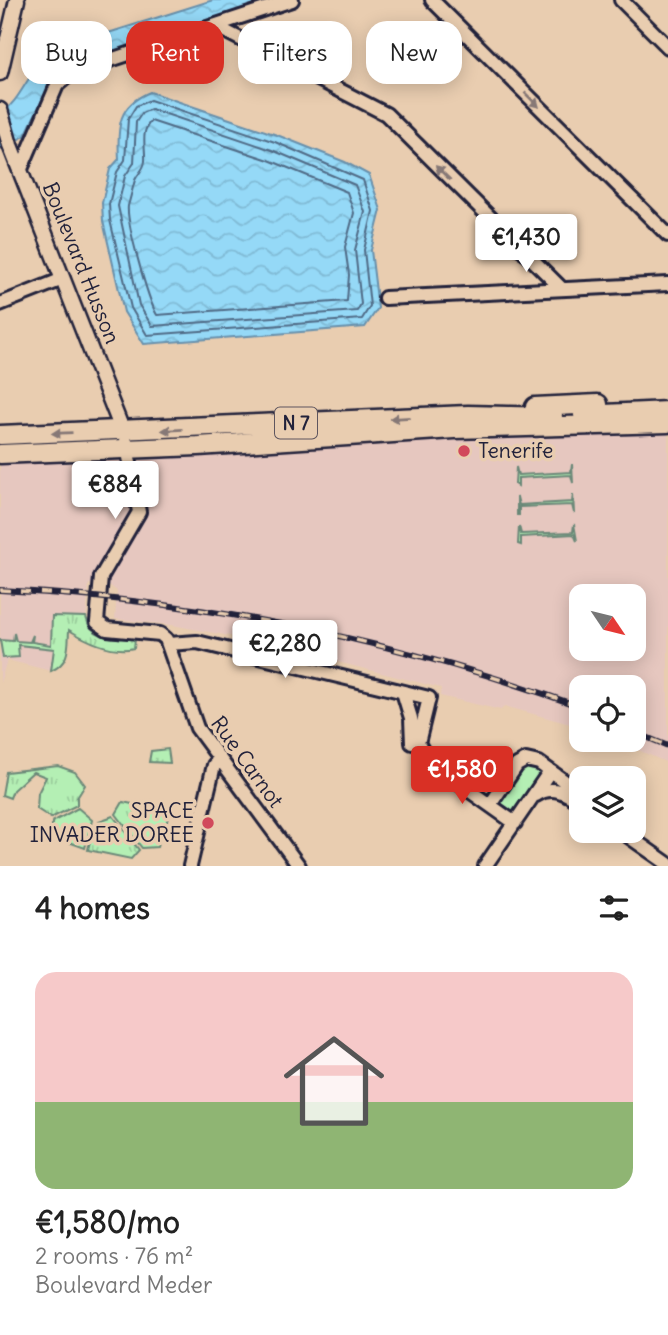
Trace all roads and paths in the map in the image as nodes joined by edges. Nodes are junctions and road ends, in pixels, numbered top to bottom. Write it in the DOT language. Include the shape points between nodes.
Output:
graph roads {
  1 [pos="17,0"];
  2 [pos="292,0"];
  3 [pos="432,0"];
  4 [pos="621,0"];
  5 [pos="224,23"];
  6 [pos="224,31"];
  7 [pos="668,47"];
  8 [pos="126,55"];
  9 [pos="0,72"];
  10 [pos="0,110"];
  11 [pos="21,169"];
  12 [pos="668,234"];
  13 [pos="63,279"];
  14 [pos="668,284"];
  15 [pos="562,289"];
  16 [pos="385,298"];
  17 [pos="0,304"];
  18 [pos="668,399"];
  19 [pos="668,411"];
  20 [pos="468,415"];
  21 [pos="553,417"];
  22 [pos="668,423"];
  23 [pos="454,429"];
  24 [pos="0,435"];
  25 [pos="126,440"];
  26 [pos="0,454"];
  27 [pos="168,644"];
  28 [pos="403,692"];
  29 [pos="219,760"];
  30 [pos="429,762"];
  31 [pos="550,771"];
  32 [pos="569,784"];
  33 [pos="569,794"];
  34 [pos="533,797"];
  35 [pos="490,805"];
  36 [pos="515,823"];
  37 [pos="646,838"];
  38 [pos="638,843"];
  39 [pos="668,854"];
  40 [pos="668,864"];
  41 [pos="190,866"];
  42 [pos="299,866"];
  43 [pos="485,866"];
  1 -- 9 [label="street"];
  2 -- 5 [label="street"];
  3 -- 12 [label="street, one-way"];
  4 -- 7 [label="street"];
  15 -- 6 [label="street, one-way" via="386,114"];
  8 -- 11 [label="street" via="71,73 57,85"];
  10 -- 11 [label="street, Boulevard Husson"];
  11 -- 13 [label="street, Boulevard Husson"];
  13 -- 17 [label="street"];
  13 -- 25 [label="street, Boulevard Husson"];
  14 -- 15 [label="street"];
  15 -- 16 [label="street"];
  18 -- 20 [label="main road, N 7"];
  19 -- 21 [label="main road, N 7"];
  20 -- 21 [label="main road, N 7"];
  20 -- 25 [label="main road, N 7, one-way"];
  21 -- 23 [label="main road, N 7"];
  22 -- 23 [label="main road, N 7"];
  23 -- 25 [label="main road, N 7"];
  25 -- 24 [label="main road, N 7, one-way"];
  25 -- 26 [label="main road, N 7"];
  25 -- 27 [label="street" via="139,512 101,577 97,622 107,629 160,634"];
  27 -- 28 [label="street" via="197,642"];
  27 -- 29 [label="street, Rue Carnot" via="189,711"];
  28 -- 30 [label="street" via="413,747"];
  28 -- 30 [label="street" via="429,698 418,743"];
  29 -- 41 [label="street" via="214,765"];
  29 -- 42 [label="street, Rue Carnot"];
  30 -- 35 [label="street"];
  31 -- 32 [label="street"];
  31 -- 34 [label="street"];
  31 -- 35 [label="street" via="539,763 522,761"];
  33 -- 34 [label="street" via="552,789"];
  34 -- 36 [label="street"];
  35 -- 36 [label="street"];
  36 -- 43 [label="street"];
  37 -- 39 [label="street"];
  38 -- 40 [label="street"];
}
